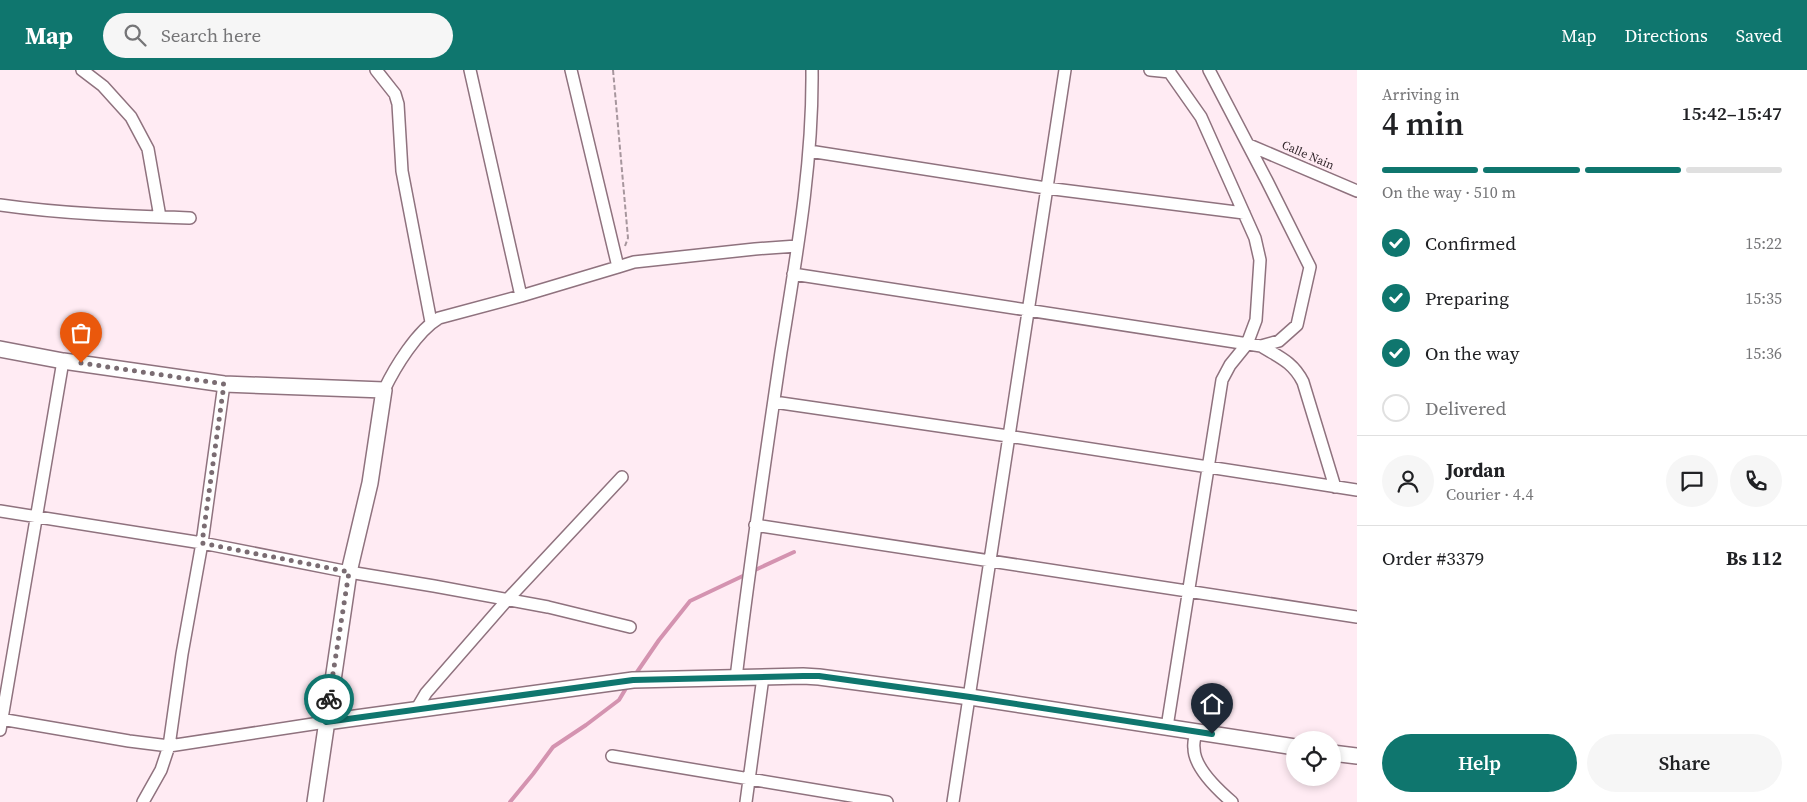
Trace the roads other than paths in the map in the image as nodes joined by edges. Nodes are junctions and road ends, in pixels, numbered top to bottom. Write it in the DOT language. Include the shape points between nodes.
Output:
graph roads {
  1 [pos="82,70"];
  2 [pos="376,70"];
  3 [pos="470,70"];
  4 [pos="571,70"];
  5 [pos="812,70"];
  6 [pos="1065,70"];
  7 [pos="1150,70"];
  8 [pos="1209,70"];
  9 [pos="1169,71"];
  10 [pos="1249,145"];
  11 [pos="809,151"];
  12 [pos="1046,188"];
  13 [pos="1357,191"];
  14 [pos="0,205"];
  15 [pos="1244,213"];
  16 [pos="160,217"];
  17 [pos="190,218"];
  18 [pos="797,246"];
  19 [pos="618,267"];
  20 [pos="793,274"];
  21 [pos="521,296"];
  22 [pos="1027,310"];
  23 [pos="431,322"];
  24 [pos="1247,344"];
  25 [pos="1261,346"];
  26 [pos="0,348"];
  27 [pos="63,361"];
  28 [pos="224,384"];
  29 [pos="384,390"];
  30 [pos="774,402"];
  31 [pos="1008,436"];
  32 [pos="1209,467"];
  33 [pos="622,477"];
  34 [pos="1335,487"];
  35 [pos="1357,490"];
  36 [pos="0,511"];
  37 [pos="37,518"];
  38 [pos="754,525"];
  39 [pos="202,543"];
  40 [pos="990,561"];
  41 [pos="349,572"];
  42 [pos="1188,591"];
  43 [pos="507,600"];
  44 [pos="1357,617"];
  45 [pos="630,627"];
  46 [pos="763,677"];
  47 [pos="736,678"];
  48 [pos="970,697"];
  49 [pos="416,710"];
  50 [pos="326,722"];
  51 [pos="1,723"];
  52 [pos="1167,727"];
  53 [pos="1196,732"];
  54 [pos="169,746"];
  55 [pos="1286,746"];
  56 [pos="1341,754"];
  57 [pos="612,756"];
  58 [pos="1341,756"];
  59 [pos="1357,756"];
  60 [pos="1357,765"];
  61 [pos="749,779"];
  62 [pos="143,802"];
  63 [pos="315,802"];
  64 [pos="746,802"];
  65 [pos="888,802"];
  66 [pos="953,802"];
  67 [pos="1232,802"];
  1 -- 16 [label="street" via="103,86 131,117 148,149"];
  2 -- 23 [label="street" via="398,104 402,171"];
  3 -- 21 [label="street"];
  4 -- 19 [label="street"];
  5 -- 11 [label="street"];
  6 -- 12 [label="street"];
  7 -- 9 [label="street"];
  8 -- 10 [label="street"];
  9 -- 15 [label="street" via="1201,117"];
  10 -- 13 [label="street, Calle Nain"];
  10 -- 25 [label="street" via="1310,268 1297,325 1279,341"];
  11 -- 12 [label="street"];
  11 -- 18 [label="street"];
  12 -- 15 [label="street"];
  12 -- 22 [label="street"];
  14 -- 16 [label="street"];
  15 -- 24 [label="street" via="1260,260 1256,320"];
  16 -- 17 [label="street"];
  18 -- 19 [label="street" via="634,262"];
  18 -- 20 [label="street"];
  19 -- 21 [label="street"];
  20 -- 22 [label="street"];
  20 -- 30 [label="street"];
  21 -- 23 [label="street"];
  22 -- 24 [label="street"];
  22 -- 31 [label="street"];
  23 -- 29 [label="street" via="394,369"];
  24 -- 25 [label="street"];
  24 -- 32 [label="street" via="1222,380"];
  25 -- 34 [label="street" via="1298,372"];
  26 -- 27 [label="street"];
  27 -- 28 [label="street"];
  27 -- 37 [label="street"];
  28 -- 29 [label="street"];
  28 -- 39 [label="street"];
  29 -- 41 [label="street" via="370,483"];
  30 -- 31 [label="street"];
  30 -- 38 [label="street"];
  31 -- 32 [label="street"];
  31 -- 40 [label="street"];
  32 -- 34 [label="street"];
  32 -- 42 [label="street"];
  33 -- 43 [label="street"];
  34 -- 35 [label="street"];
  36 -- 37 [label="street"];
  37 -- 39 [label="street"];
  37 -- 51 [label="street"];
  38 -- 40 [label="street"];
  38 -- 47 [label="street"];
  39 -- 41 [label="street"];
  39 -- 54 [label="street"];
  40 -- 42 [label="street"];
  40 -- 48 [label="street"];
  41 -- 43 [label="street"];
  41 -- 50 [label="street"];
  42 -- 44 [label="street"];
  42 -- 52 [label="street"];
  43 -- 45 [label="street"];
  43 -- 49 [label="street" via="426,693"];
  46 -- 47 [label="street"];
  46 -- 48 [label="street" via="819,676"];
  46 -- 61 [label="street"];
  47 -- 49 [label="street" via="633,680"];
  48 -- 52 [label="street"];
  48 -- 66 [label="street"];
  49 -- 50 [label="street"];
  50 -- 54 [label="street"];
  50 -- 63 [label="street"];
  51 -- 54 [label="street"];
  52 -- 53 [label="street"];
  53 -- 55 [label="street"];
  53 -- 67 [label="street" via="1193,749 1198,762 1213,785"];
  54 -- 62 [label="street" via="161,770"];
  56 -- 59 [label="street"];
  57 -- 61 [label="street"];
  58 -- 60 [label="street"];
  61 -- 64 [label="street"];
  61 -- 65 [label="street"];
}
